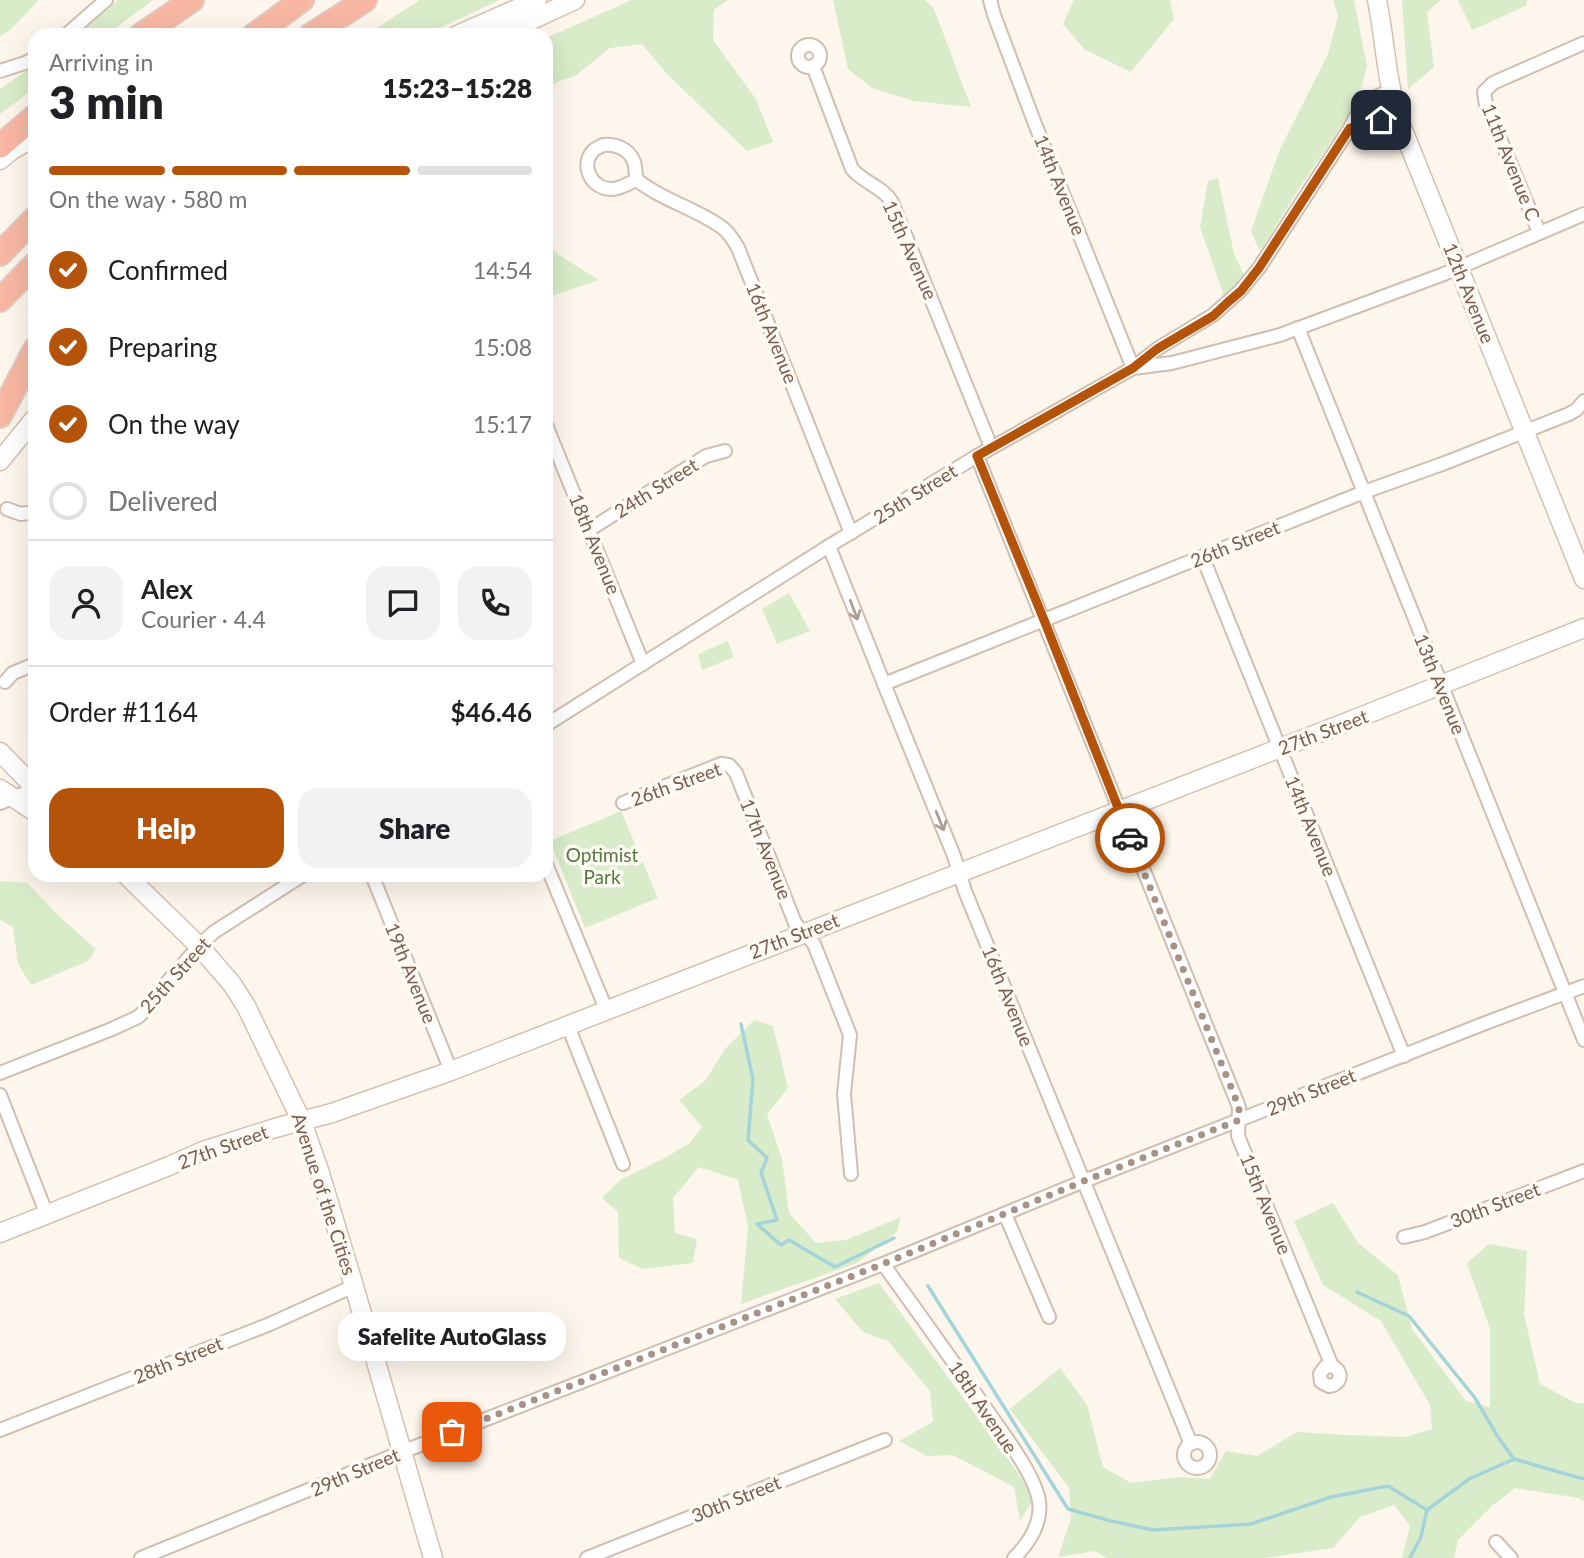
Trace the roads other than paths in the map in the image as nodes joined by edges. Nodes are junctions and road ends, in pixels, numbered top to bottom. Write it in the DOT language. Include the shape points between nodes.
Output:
graph roads {
  1 [pos="106,0"];
  2 [pos="192,0"];
  3 [pos="302,0"];
  4 [pos="365,0"];
  5 [pos="537,0"];
  6 [pos="575,0"];
  7 [pos="990,0"];
  8 [pos="1377,0"];
  9 [pos="74,28"];
  10 [pos="151,28"];
  11 [pos="264,28"];
  12 [pos="322,28"];
  13 [pos="473,28"];
  14 [pos="514,28"];
  15 [pos="1584,43"];
  16 [pos="28,62"];
  17 [pos="813,66"];
  18 [pos="0,71"];
  19 [pos="1391,91"];
  20 [pos="1397,115"];
  21 [pos="28,122"];
  22 [pos="1350,128"];
  23 [pos="28,141"];
  24 [pos="0,146"];
  25 [pos="0,160"];
  26 [pos="637,180"];
  27 [pos="1584,214"];
  28 [pos="28,225"];
  29 [pos="1539,232"];
  30 [pos="0,254"];
  31 [pos="1458,267"];
  32 [pos="28,271"];
  33 [pos="0,300"];
  34 [pos="1298,328"];
  35 [pos="28,362"];
  36 [pos="1133,368"];
  37 [pos="1584,401"];
  38 [pos="0,416"];
  39 [pos="28,427"];
  40 [pos="1525,430"];
  41 [pos="553,442"];
  42 [pos="991,447"];
  43 [pos="725,451"];
  44 [pos="977,456"];
  45 [pos="0,461"];
  46 [pos="1364,492"];
  47 [pos="7,509"];
  48 [pos="28,513"];
  49 [pos="589,530"];
  50 [pos="851,533"];
  51 [pos="829,546"];
  52 [pos="1203,558"];
  53 [pos="1584,579"];
  54 [pos="1044,620"];
  55 [pos="1584,628"];
  56 [pos="643,664"];
  57 [pos="28,667"];
  58 [pos="5,682"];
  59 [pos="884,684"];
  60 [pos="1440,685"];
  61 [pos="553,720"];
  62 [pos="1279,749"];
  63 [pos="0,751"];
  64 [pos="0,760"];
  65 [pos="729,765"];
  66 [pos="28,781"];
  67 [pos="28,783"];
  68 [pos="28,791"];
  69 [pos="5,797"];
  70 [pos="623,803"];
  71 [pos="28,808"];
  72 [pos="1119,811"];
  73 [pos="960,873"];
  74 [pos="553,881"];
  75 [pos="132,882"];
  76 [pos="292,882"];
  77 [pos="375,882"];
  78 [pos="804,932"];
  79 [pos="199,946"];
  80 [pos="1584,986"];
  81 [pos="1565,993"];
  82 [pos="606,1009"];
  83 [pos="568,1026"];
  84 [pos="1584,1040"];
  85 [pos="1404,1056"];
  86 [pos="451,1071"];
  87 [pos="0,1073"];
  88 [pos="0,1095"];
  89 [pos="1239,1120"];
  90 [pos="302,1122"];
  91 [pos="623,1164"];
  92 [pos="1584,1171"];
  93 [pos="851,1174"];
  94 [pos="1084,1181"];
  95 [pos="1005,1213"];
  96 [pos="47,1214"];
  97 [pos="0,1233"];
  98 [pos="1404,1237"];
  99 [pos="883,1264"];
  100 [pos="354,1286"];
  101 [pos="1049,1317"];
  102 [pos="1332,1366"];
  103 [pos="0,1430"];
  104 [pos="886,1440"];
  105 [pos="1191,1444"];
  106 [pos="402,1452"];
  107 [pos="1496,1542"];
  108 [pos="141,1558"];
  109 [pos="433,1558"];
  110 [pos="587,1558"];
  111 [pos="1014,1558"];
  112 [pos="1511,1558"];
  1 -- 9 [label="street"];
  2 -- 10 [label="highway"];
  3 -- 11 [label="highway"];
  4 -- 12 [label="highway"];
  5 -- 13 [label="street"];
  6 -- 14 [label="street"];
  7 -- 36 [label="street, 14th Avenue"];
  8 -- 19 [label="street, 12th Avenue"];
  15 -- 29 [label="street, 11th Avenue C" via="1493,83 1484,92"];
  16 -- 18 [label="street"];
  17 -- 42 [label="street, 15th Avenue" via="852,169 892,202"];
  19 -- 20 [label="street, 12th Avenue"];
  19 -- 22 [label="street" via="1373,97 1358,111"];
  20 -- 22 [label="street"];
  20 -- 31 [label="street, 12th Avenue"];
  21 -- 24 [label="highway"];
  22 -- 36 [label="street" via="1241,291 1213,316"];
  23 -- 25 [label="street"];
  26 -- 50 [label="street, 16th Avenue" via="721,226 732,238"];
  27 -- 29 [label="street, 25th Street"];
  28 -- 30 [label="highway"];
  29 -- 31 [label="street, 25th Street"];
  31 -- 34 [label="street, 25th Street"];
  31 -- 40 [label="street, 12th Avenue"];
  32 -- 33 [label="highway"];
  34 -- 36 [label="street, 25th Street" via="1184,360"];
  34 -- 46 [label="street, 13th Avenue"];
  35 -- 38 [label="highway"];
  36 -- 42 [label="street, 25th Street"];
  37 -- 40 [label="street, 26th Street" via="1569,414"];
  39 -- 45 [label="street"];
  40 -- 46 [label="street, 26th Street"];
  40 -- 53 [label="street, 12th Avenue"];
  41 -- 49 [label="street, 18th Avenue"];
  42 -- 44 [label="street, 25th Street"];
  43 -- 49 [label="street, 24th Street" via="706,456"];
  44 -- 50 [label="street, 25th Street"];
  44 -- 54 [label="street, 15th Avenue"];
  46 -- 52 [label="street, 26th Street"];
  46 -- 60 [label="street, 13th Avenue"];
  47 -- 48 [label="street"];
  49 -- 56 [label="street, 18th Avenue"];
  50 -- 51 [label="street, 25th Street"];
  51 -- 56 [label="street, 25th Street"];
  51 -- 59 [label="street, 16th Avenue, one-way"];
  52 -- 54 [label="street, 26th Street"];
  52 -- 62 [label="street, 14th Avenue"];
  54 -- 59 [label="street, 26th Street"];
  54 -- 72 [label="street, 15th Avenue"];
  55 -- 60 [label="street, 27th Street"];
  56 -- 61 [label="street, 25th Street"];
  57 -- 58 [label="street"];
  59 -- 73 [label="street, 16th Avenue, one-way"];
  60 -- 62 [label="street, 27th Street"];
  60 -- 81 [label="street, 13th Avenue"];
  62 -- 72 [label="street, 27th Street"];
  62 -- 85 [label="street, 14th Avenue"];
  63 -- 66 [label="street"];
  64 -- 67 [label="street"];
  65 -- 70 [label="street, 26th Street" via="721,764"];
  65 -- 78 [label="street, 17th Avenue" via="795,922"];
  68 -- 69 [label="street"];
  69 -- 71 [label="street"];
  72 -- 73 [label="street, 27th Street"];
  72 -- 89 [label="street, 15th Avenue" via="1239,1107"];
  73 -- 78 [label="street, 27th Street"];
  73 -- 94 [label="street, 16th Avenue"];
  74 -- 82 [label="street"];
  75 -- 79 [label="street, Avenue of the Cities"];
  76 -- 79 [label="street, 25th Street"];
  77 -- 86 [label="street, 19th Avenue"];
  78 -- 82 [label="street, 27th Street"];
  78 -- 93 [label="street, 17th Avenue" via="814,944 851,1040 844,1094"];
  79 -- 87 [label="street, 25th Street" via="138,1017"];
  79 -- 90 [label="street, Avenue of the Cities" via="246,1006"];
  80 -- 81 [label="street, 29th Street"];
  81 -- 84 [label="street, 13th Avenue"];
  81 -- 85 [label="street, 29th Street"];
  82 -- 83 [label="street, 27th Street"];
  83 -- 86 [label="street, 27th Street"];
  83 -- 91 [label="street"];
  85 -- 89 [label="street, 29th Street"];
  86 -- 90 [label="street, 27th Street"];
  88 -- 96 [label="street"];
  89 -- 94 [label="street, 29th Street"];
  89 -- 102 [label="street, 15th Avenue" via="1238,1136"];
  90 -- 96 [label="street, 27th Street" via="203,1151"];
  90 -- 100 [label="street, Avenue of the Cities"];
  92 -- 98 [label="street, 30th Street"];
  94 -- 95 [label="street, 29th Street"];
  94 -- 105 [label="street, 16th Avenue"];
  95 -- 99 [label="street, 29th Street"];
  95 -- 101 [label="street"];
  96 -- 97 [label="street, 27th Street"];
  99 -- 106 [label="street, 29th Street"];
  99 -- 111 [label="street, 18th Avenue" via="1002,1432 1036,1489 1038,1523"];
  100 -- 103 [label="street, 28th Street" via="270,1324"];
  100 -- 106 [label="street, Avenue of the Cities"];
  104 -- 110 [label="street, 30th Street"];
  106 -- 108 [label="street, 29th Street"];
  106 -- 109 [label="street, Avenue of the Cities"];
  107 -- 112 [label="street"];
}
